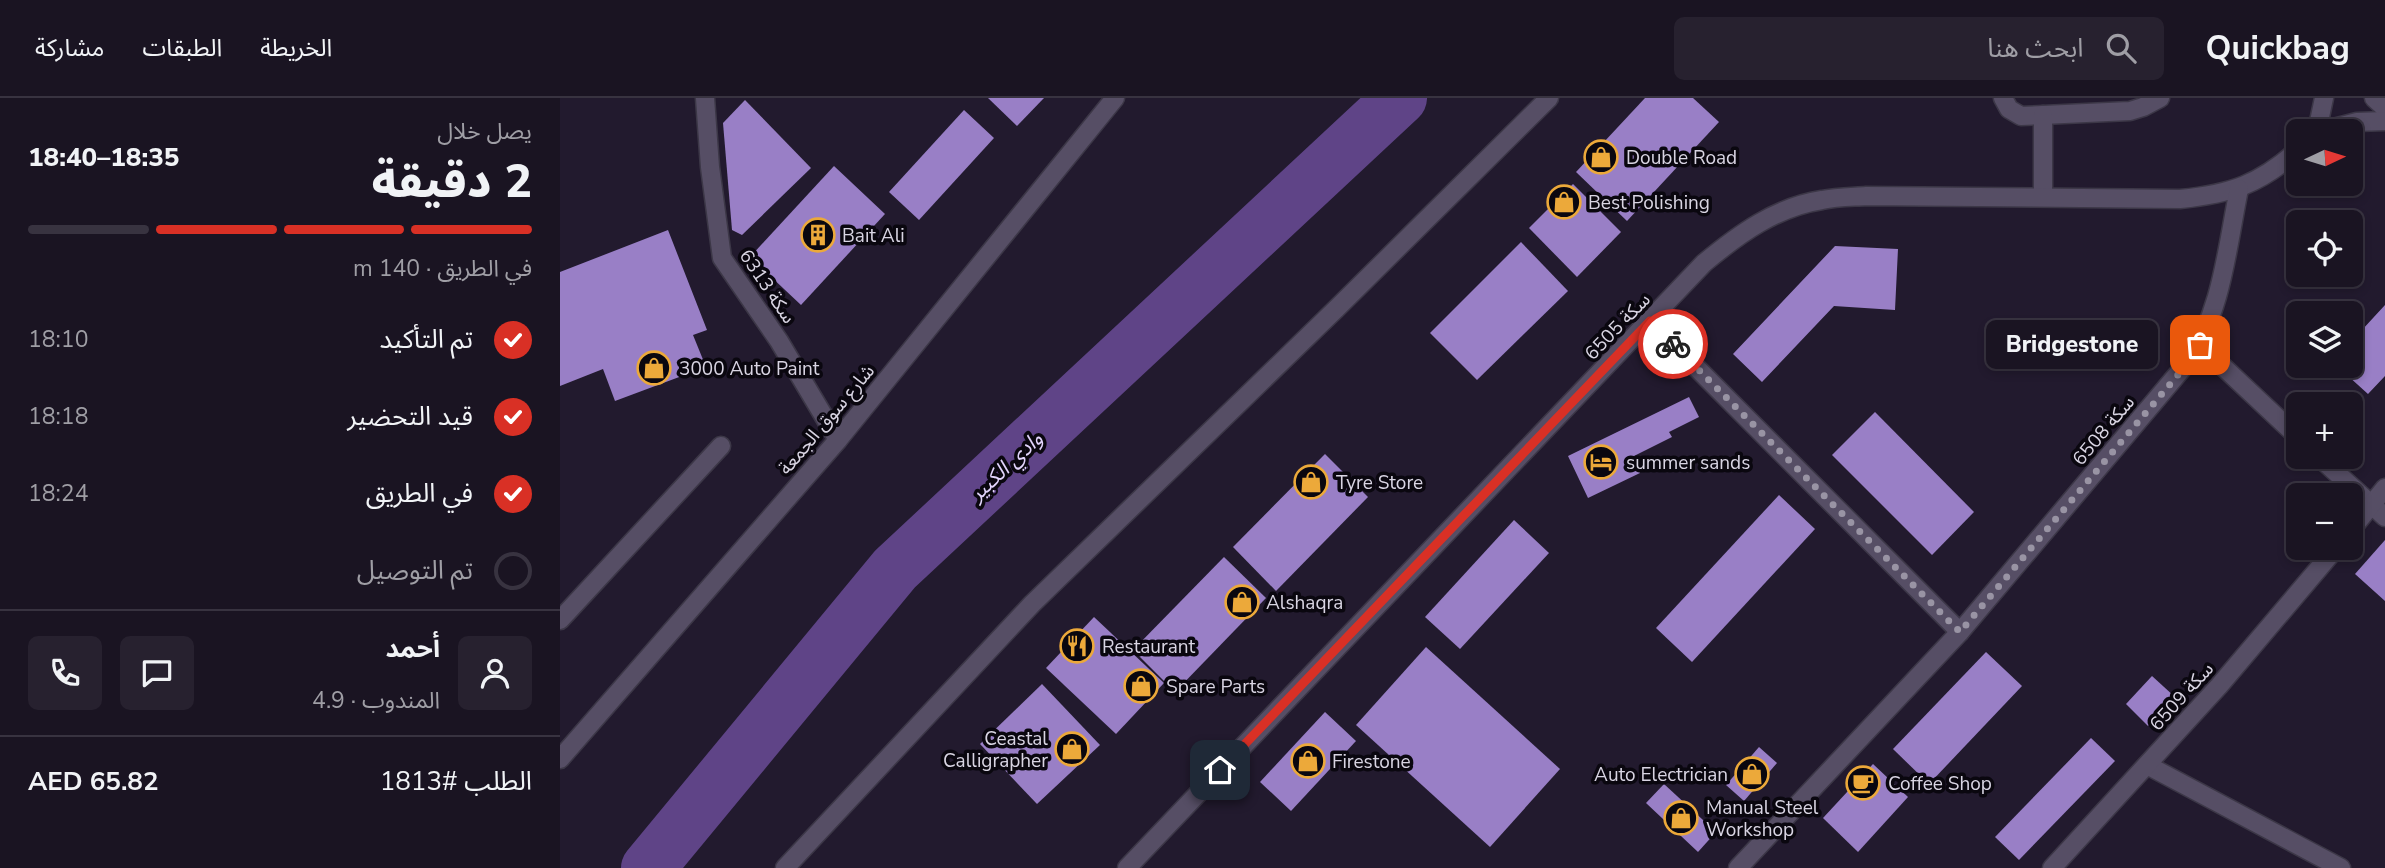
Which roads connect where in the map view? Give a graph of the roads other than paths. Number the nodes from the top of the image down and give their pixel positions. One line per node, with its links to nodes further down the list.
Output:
1 (705, 98): 19 (street, سكة 6313)
2 (1115, 98): 19 (street, شارع سوق الجمعة)
3 (1549, 98): 30 (street)
4 (2003, 98): 9 (street)
5 (2160, 98): 9 (street)
6 (2324, 98): 10 (street)
7 (2374, 98): 8 (street)
8 (2385, 108)
9 (2043, 115): 15 (street)
10 (2320, 119)
11 (2385, 121): 12 (street)
12 (2363, 122)
13 (2286, 159): 14 (street, سكة 6505)
14 (2239, 189): 15 (street, سكة 6505); 17 (street, سكة 6508)
15 (2043, 197): 16 (street, سكة 6505)
16 (1650, 321): 27 (street); 31 (street, سكة 6505)
17 (2200, 345): 18 (street); 27 (street, سكة 6508)
18 (2286, 426)
19 (838, 440): 28 (street, شارع سوق الجمعة)
20 (721, 446): 26 (street)
21 (2332, 469): 23 (street)
22 (2385, 488): 23 (street)
23 (2378, 511): 24 (street)
24 (2363, 522)
25 (2326, 560): 29 (street, سكة 6509)
26 (560, 620)
27 (1960, 632): 32 (street, سكة 6508)
28 (560, 759)
29 (2147, 765): 33 (street, سكة 6509); 34 (street)
30 (785, 868)
31 (1127, 868)
32 (1738, 868)
33 (2052, 868)
34 (2341, 868)

